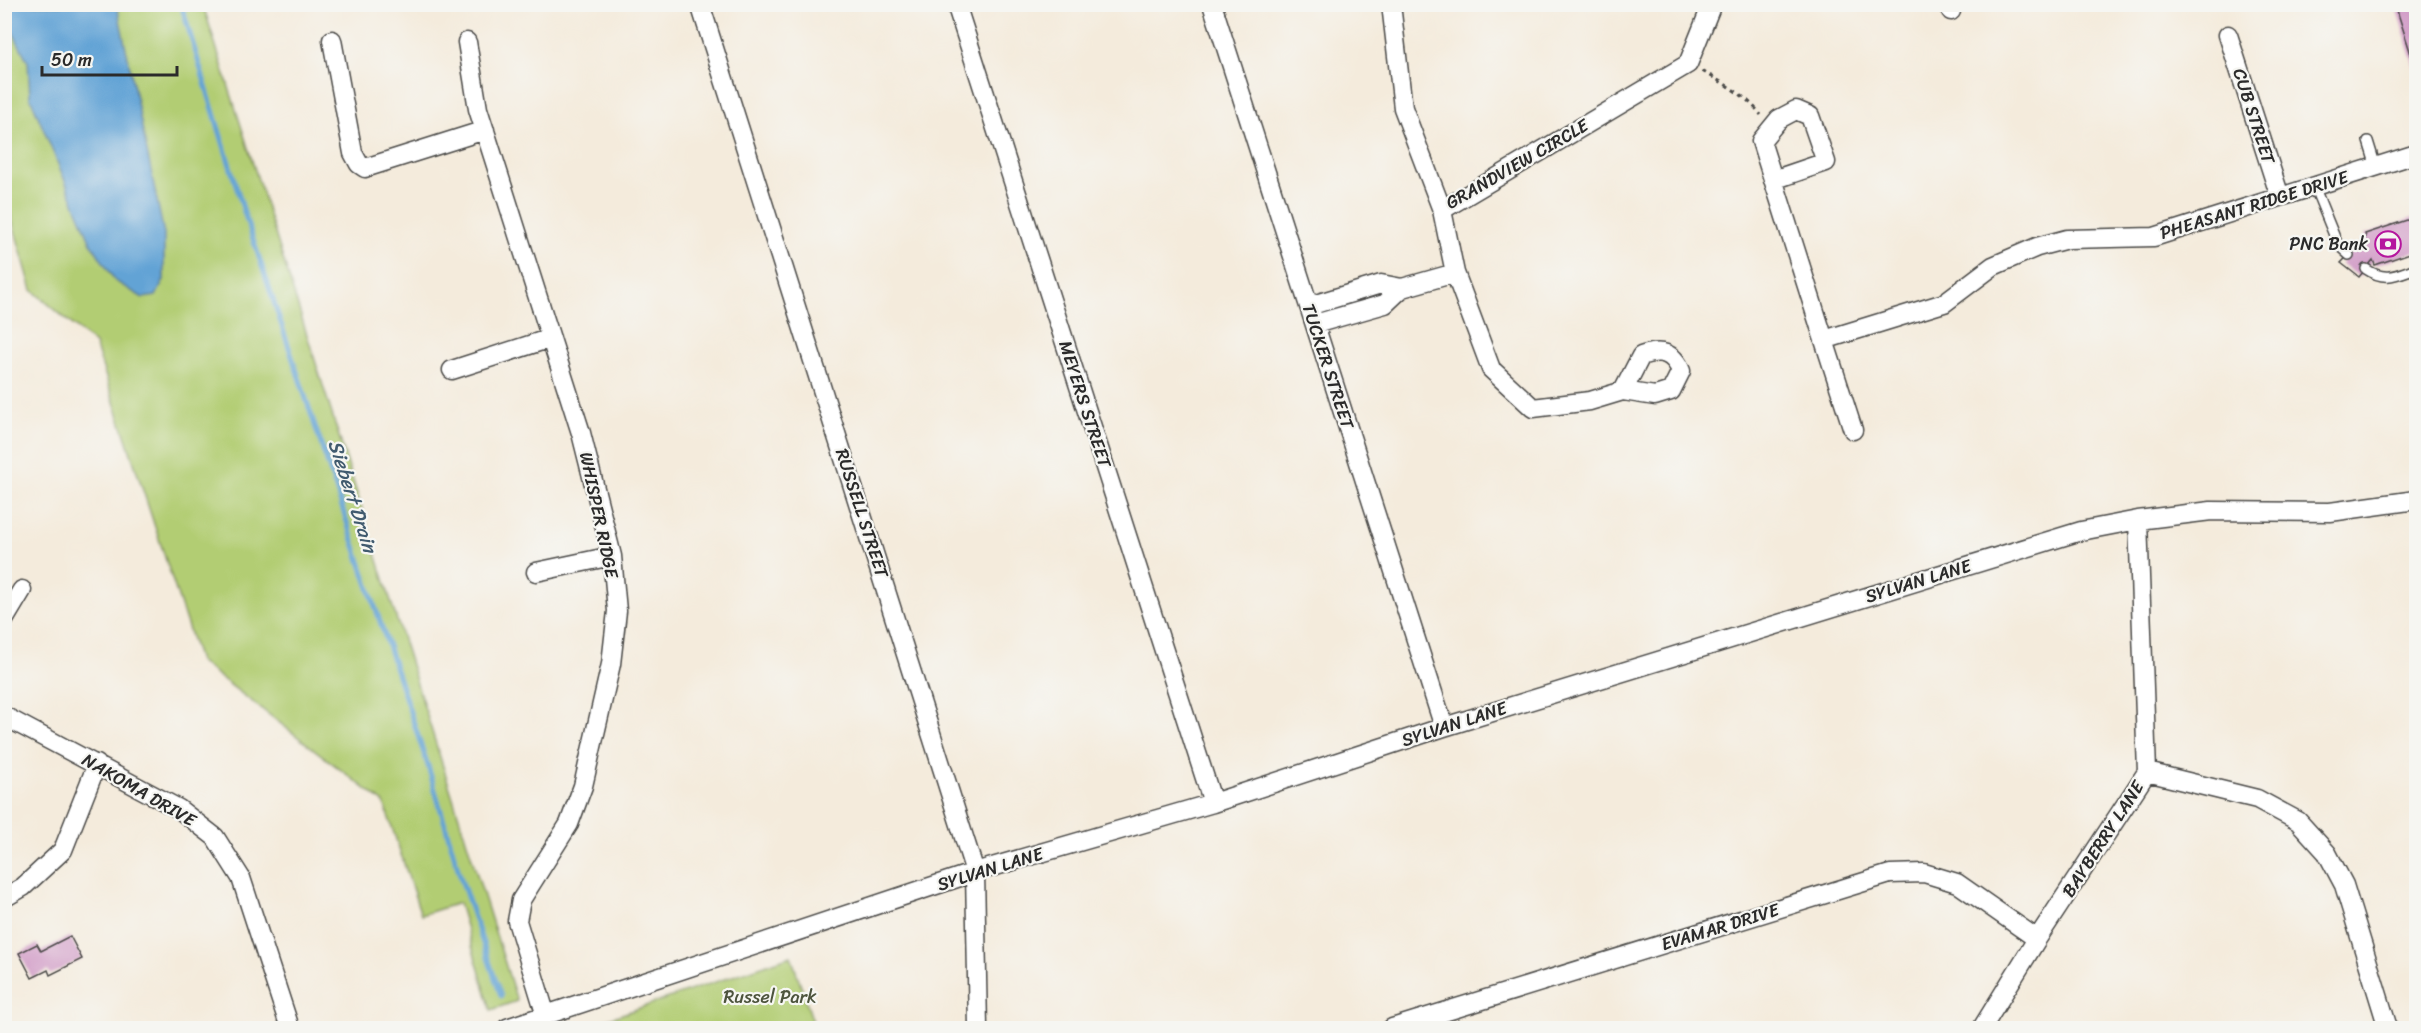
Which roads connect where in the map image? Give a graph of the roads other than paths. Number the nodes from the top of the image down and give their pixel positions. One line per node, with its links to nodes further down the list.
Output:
1 (700, 4): 40 (street, RUSSELL STREET)
2 (956, 4): 39 (street, MEYERS STREET)
3 (1212, 4): 22 (street, TUCKER STREET)
4 (1391, 4): 16 (street, GRANDVIEW CIRCLE)
5 (1712, 4): 16 (street, GRANDVIEW CIRCLE)
6 (2228, 35): 15 (street, CUB STREET)
7 (332, 40): 9 (street)
8 (467, 42): 9 (street, WHISPER RIDGE)
9 (485, 130): 24 (street, WHISPER RIDGE)
10 (2368, 141): 12 (lane)
11 (2416, 154): 12 (street, PHEASANT RIDGE DRIVE)
12 (2376, 167): 14 (street, PHEASANT RIDGE DRIVE)
13 (1773, 180): 13 (street); 25 (street)
14 (2314, 186): 15 (street, PHEASANT RIDGE DRIVE); 17 (lane)
15 (2280, 197): 25 (street, PHEASANT RIDGE DRIVE)
16 (1442, 210): 20 (street)
17 (2349, 255)
18 (2416, 268): 19 (lane)
19 (2366, 269)
20 (1455, 273): 21 (street); 27 (street)
21 (1402, 288): 22 (street); 23 (street)
22 (1309, 306): 23 (street, TUCKER STREET)
23 (1315, 324): 36 (street, TUCKER STREET)
24 (551, 338): 26 (street); 31 (street, WHISPER RIDGE)
25 (1824, 340): 28 (street)
26 (452, 370)
27 (1623, 391)
28 (1853, 430)
29 (2416, 500): 30 (street, SYLVAN LANE)
30 (2138, 520): 36 (street, SYLVAN LANE); 38 (street, BAYBERRY LANE)
31 (612, 556): 32 (street); 43 (street, WHISPER RIDGE)
32 (536, 572)
33 (22, 590): 34 (street)
34 (4, 620)
35 (4, 716): 37 (street, NAKOMA DRIVE)
36 (1444, 727): 39 (street, SYLVAN LANE)
37 (97, 764): 41 (street); 44 (street, NAKOMA DRIVE)
38 (2147, 772): 42 (street, BAYBERRY LANE); 49 (street)
39 (1213, 803): 40 (street, SYLVAN LANE)
40 (975, 872): 43 (street, SYLVAN LANE); 46 (street, RUSSELL STREET)
41 (4, 898)
42 (2037, 939): 47 (street, EVAMAR DRIVE); 48 (street, BAYBERRY LANE)
43 (546, 1016): 45 (street, SYLVAN LANE)
44 (290, 1029)
45 (507, 1029)
46 (978, 1029)
47 (1392, 1029)
48 (1982, 1029)
49 (2388, 1029)

